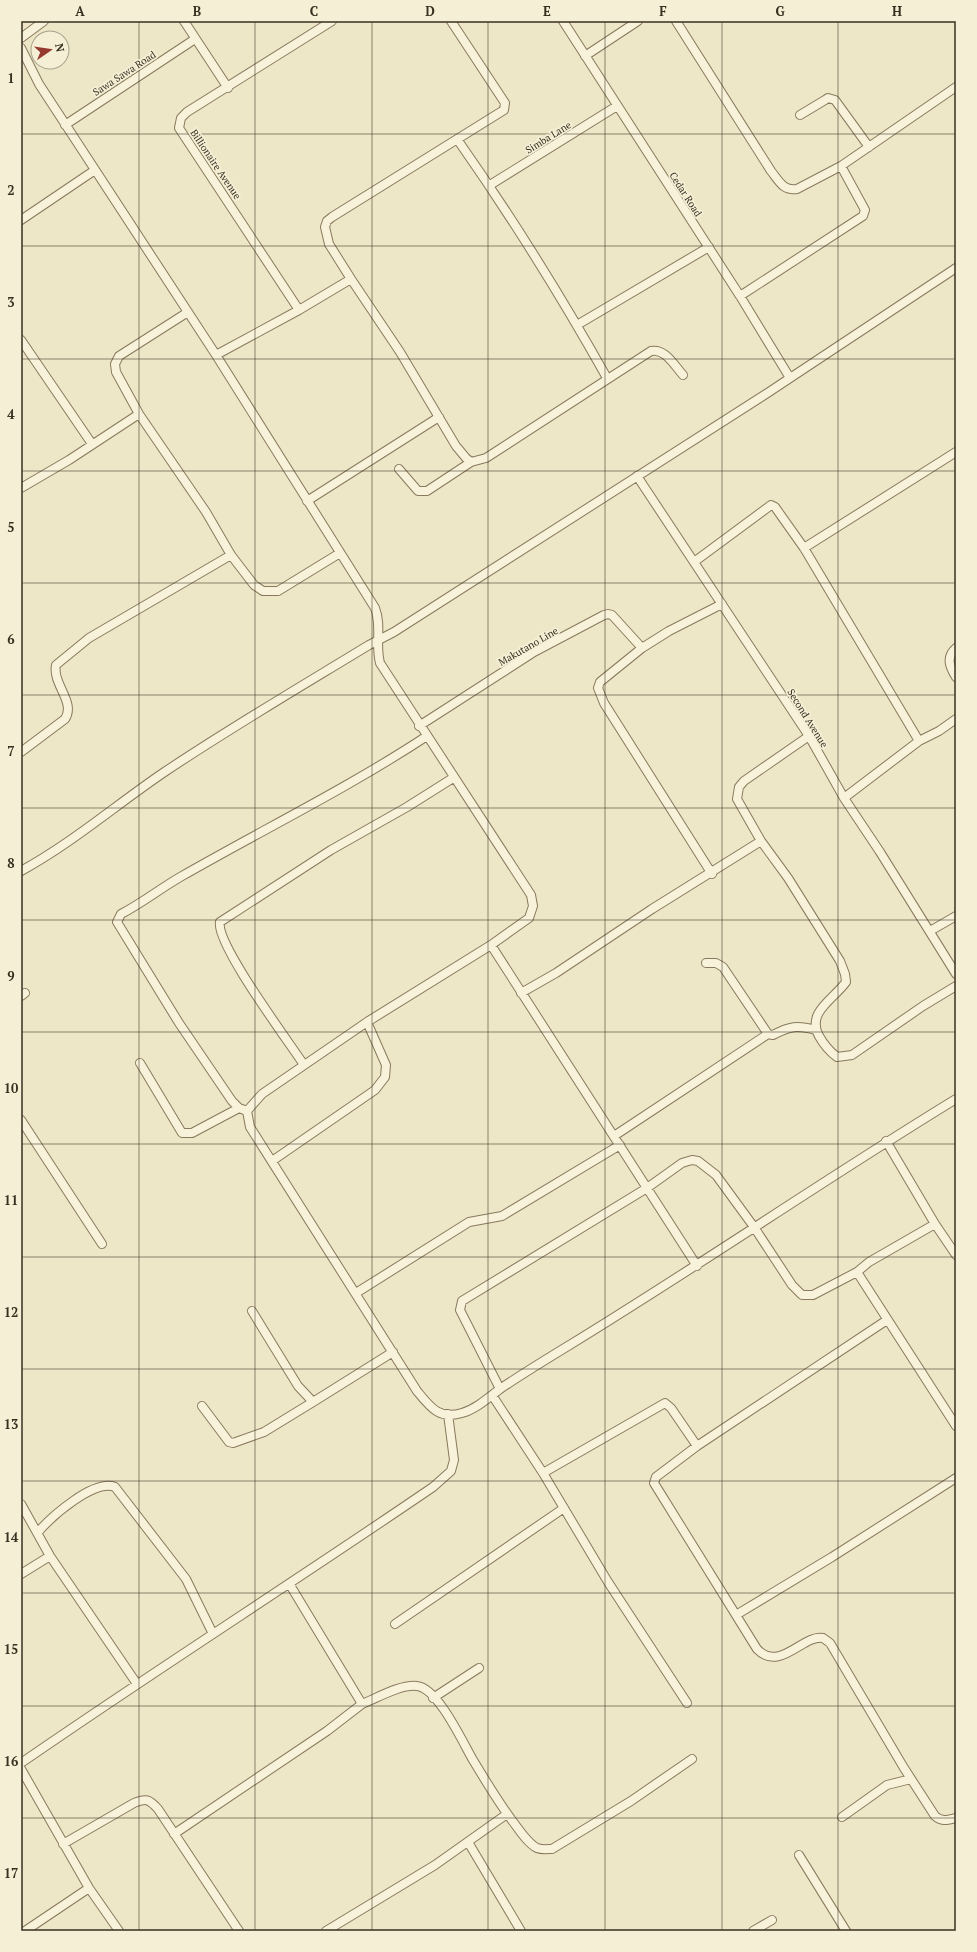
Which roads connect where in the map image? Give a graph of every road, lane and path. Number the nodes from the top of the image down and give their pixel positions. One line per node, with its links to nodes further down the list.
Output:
1 (44, 21): 8 (street)
2 (184, 21): 9 (street)
3 (332, 21): 13 (street, Billionaire Avenue)
4 (451, 21): 17 (street)
5 (563, 21): 11 (street, Cedar Road)
6 (638, 21): 11 (street)
7 (676, 21): 19 (street)
8 (21, 38)
9 (195, 39): 13 (street); 16 (street, Sawa Sawa Road)
10 (21, 48): 16 (street)
11 (585, 56): 14 (street, Cedar Road)
12 (956, 87): 18 (street)
13 (228, 88): 27 (street, Billionaire Avenue)
14 (617, 106): 21 (street, Simba Lane); 23 (street, Cedar Road)
15 (800, 115): 18 (street)
16 (65, 124): 20 (street)
17 (458, 139): 21 (street); 25 (street)
18 (868, 147): 19 (street)
19 (841, 166): 26 (street)
20 (96, 170): 22 (street); 28 (street)
21 (490, 185): 29 (street)
22 (21, 220)
23 (709, 247): 26 (street, Cedar Road); 29 (street)
24 (956, 268): 34 (street)
25 (350, 279): 27 (street); 36 (street)
26 (740, 296): 34 (street, Cedar Road)
27 (299, 310): 31 (street)
28 (188, 312): 31 (street); 35 (street)
29 (577, 325): 33 (street)
30 (21, 340): 37 (street)
31 (216, 355): 43 (street)
32 (683, 375): 33 (street)
33 (606, 378): 39 (street)
34 (790, 378): 41 (street)
35 (139, 414): 37 (street); 46 (street)
36 (439, 417): 39 (street); 43 (street)
37 (92, 444): 42 (street)
38 (956, 452): 44 (street)
39 (471, 462): 40 (street)
40 (399, 469)
41 (637, 476): 47 (street, Second Avenue); 49 (street)
42 (21, 488)
43 (307, 501): 45 (street)
44 (804, 548): 47 (street); 57 (street)
45 (340, 553): 46 (street); 49 (street)
46 (231, 555): 59 (street)
47 (694, 562): 48 (street, Second Avenue)
48 (722, 604): 50 (street); 56 (street, Second Avenue)
49 (377, 640): 54 (street); 63 (street)
50 (642, 648): 54 (street, Makutano Line); 64 (street)
51 (956, 648): 52 (street)
52 (956, 677)
53 (956, 719): 57 (street)
54 (419, 726): 55 (street)
55 (427, 736): 60 (street); 78 (street)
56 (809, 736): 61 (street, Second Avenue); 62 (street)
57 (919, 741): 61 (street)
58 (21, 742): 59 (street)
59 (23, 751)
60 (453, 778): 67 (street); 76 (street)
61 (844, 798): 66 (street, Second Avenue)
62 (761, 841): 64 (street); 73 (street)
63 (21, 870)
64 (712, 874): 71 (street)
65 (956, 916): 66 (street)
66 (930, 931): 69 (street, Second Avenue)
67 (491, 945): 71 (street); 72 (street)
68 (706, 963): 74 (street)
69 (956, 974)
70 (956, 986): 73 (street)
71 (522, 993): 80 (street)
72 (367, 1022): 76 (street); 83 (street)
73 (816, 1030): 74 (street)
74 (768, 1034): 80 (street)
75 (140, 1062): 78 (street)
76 (304, 1065): 78 (street)
77 (956, 1099): 81 (street)
78 (243, 1110): 83 (street)
79 (21, 1120): 87 (street)
80 (614, 1136): 82 (street)
81 (886, 1141): 85 (street); 86 (street)
82 (620, 1145): 84 (street); 91 (street)
83 (272, 1161): 91 (street)
84 (647, 1188): 86 (street); 89 (street); 95 (street)
85 (934, 1224): 88 (street); 90 (street)
86 (754, 1227): 89 (street); 90 (street)
87 (102, 1244)
88 (956, 1255)
89 (697, 1266): 95 (street)
90 (857, 1272): 93 (street)
91 (356, 1293): 94 (street)
92 (252, 1311): 97 (street)
93 (887, 1320): 100 (street); 101 (street)
94 (393, 1352): 97 (street); 99 (street)
95 (500, 1390): 96 (street)
96 (492, 1395): 99 (street); 102 (street)
97 (313, 1402): 98 (street)
98 (202, 1406)
99 (448, 1414): 109 (street)
100 (956, 1426)
101 (697, 1446): 102 (street); 110 (street)
102 (543, 1473): 105 (street)
103 (956, 1478): 110 (street)
104 (21, 1504): 106 (street)
105 (564, 1508): 111 (street); 116 (street)
106 (38, 1532): 107 (street); 112 (street)
107 (50, 1556): 108 (street); 114 (street)
108 (21, 1574)
109 (290, 1585): 112 (street); 117 (street)
110 (736, 1615): 121 (street)
111 (395, 1624)
112 (213, 1634): 114 (street)
113 (479, 1668): 115 (street)
114 (137, 1684): 119 (street)
115 (433, 1698): 117 (street); 122 (street)
116 (687, 1703)
117 (362, 1704): 125 (street)
118 (692, 1758): 122 (street)
119 (21, 1763)
120 (21, 1769): 127 (street)
121 (911, 1779): 123 (street); 124 (street)
122 (508, 1814): 126 (street)
123 (842, 1817)
124 (956, 1818)
125 (174, 1834): 127 (street); 133 (street)
126 (468, 1842): 134 (street); 135 (street)
127 (63, 1844): 129 (street)
128 (800, 1856): 137 (street)
129 (89, 1888): 131 (street); 132 (street)
130 (772, 1920): 136 (street)
131 (25, 1931)
132 (119, 1931)
133 (239, 1931)
134 (326, 1931)
135 (522, 1931)
136 (753, 1931)
137 (846, 1931)

